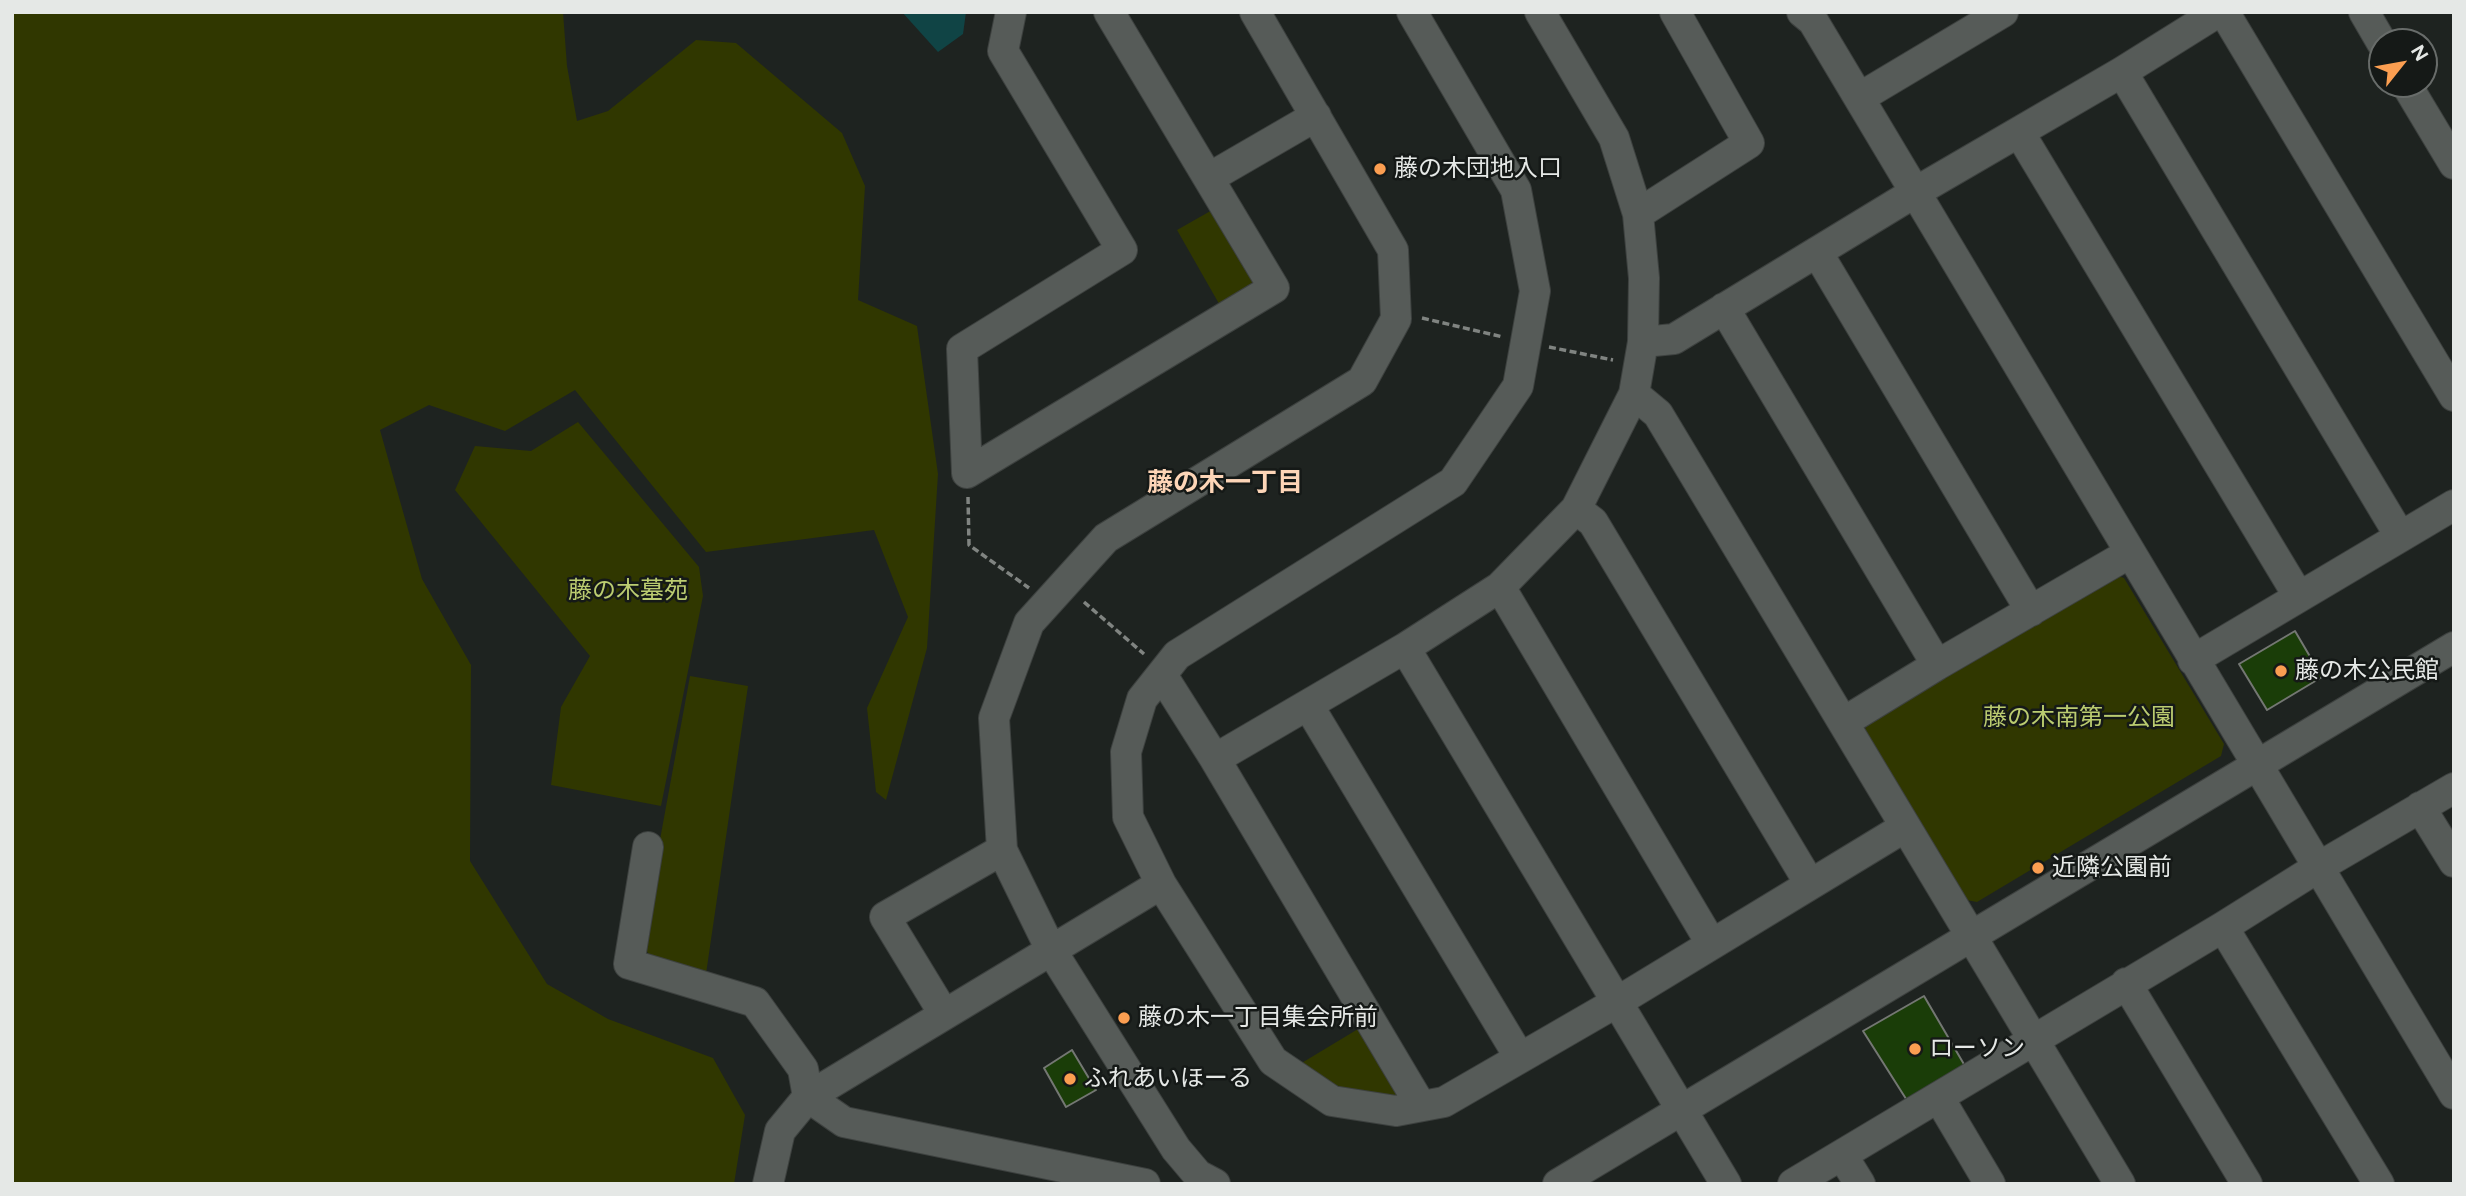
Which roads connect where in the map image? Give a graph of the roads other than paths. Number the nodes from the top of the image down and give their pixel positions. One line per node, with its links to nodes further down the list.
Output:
1 (1012, 12): 19 (street)
2 (1109, 12): 19 (street)
3 (1255, 12): 16 (street)
4 (1412, 12): 38 (street)
5 (1540, 12): 21 (street)
6 (1675, 12): 21 (street)
7 (1802, 12): 14 (street)
8 (2003, 12): 14 (street)
9 (2218, 12): 13 (street)
10 (2224, 12): 26 (street)
11 (2364, 12): 12 (street)
12 (2373, 28)
13 (2122, 72): 17 (street); 29 (street)
14 (1859, 98): 20 (street)
15 (2414, 98): 18 (street)
16 (1316, 116): 19 (street); 47 (street)
17 (2019, 132): 20 (street); 32 (street)
18 (2454, 164)
19 (1209, 178)
20 (1914, 193): 22 (street); 30 (street)
21 (1638, 214): 24 (street)
22 (1817, 252): 23 (street); 33 (street)
23 (1724, 308): 24 (street); 37 (street)
24 (1643, 342): 25 (street)
25 (1634, 394): 28 (street); 40 (street)
26 (2454, 396)
27 (2454, 505): 29 (street)
28 (1576, 509): 31 (street); 51 (street)
29 (2400, 536): 32 (street)
30 (2130, 552): 33 (street); 36 (street)
31 (1500, 587): 35 (street); 54 (street)
32 (2299, 597): 36 (street)
33 (2031, 611): 37 (street)
34 (2454, 647): 42 (street)
35 (1405, 648): 39 (street); 57 (street)
36 (2193, 660): 42 (street)
37 (1937, 665): 40 (street)
38 (1163, 673): 41 (street); 50 (street)
39 (1308, 705): 41 (street); 60 (street)
40 (1844, 722): 45 (street)
41 (1215, 760): 64 (street)
42 (2256, 765): 49 (street); 53 (street)
43 (2454, 788): 44 (street)
44 (2420, 807): 48 (street); 49 (street)
45 (1905, 827): 51 (street); 53 (street)
46 (648, 847): 62 (street)
47 (1002, 850): 55 (street); 58 (street)
48 (2454, 862)
49 (2317, 868): 52 (street); 61 (street)
50 (1161, 884): 55 (street); 64 (street)
51 (1810, 884): 54 (street)
52 (2223, 927): 56 (street); 77 (street)
53 (1971, 936): 59 (street); 65 (street)
54 (1711, 943): 57 (street)
55 (1051, 950): 58 (street); 67 (street)
56 (2126, 983): 59 (street); 76 (street)
57 (1617, 1002): 60 (street); 65 (street)
58 (944, 1014): 62 (street)
59 (2034, 1039): 63 (street); 75 (street)
60 (1520, 1058): 64 (street)
61 (2454, 1094)
62 (807, 1097): 68 (street); 69 (street)
63 (1939, 1098): 66 (street); 74 (street)
64 (1421, 1105)
65 (1683, 1109): 70 (street); 71 (street)
66 (1842, 1155): 72 (street); 73 (street)
67 (1196, 1181)
68 (768, 1184)
69 (1145, 1184)
70 (1558, 1184)
71 (1726, 1184)
72 (1793, 1184)
73 (1860, 1184)
74 (1990, 1184)
75 (2120, 1184)
76 (2247, 1184)
77 (2379, 1184)

